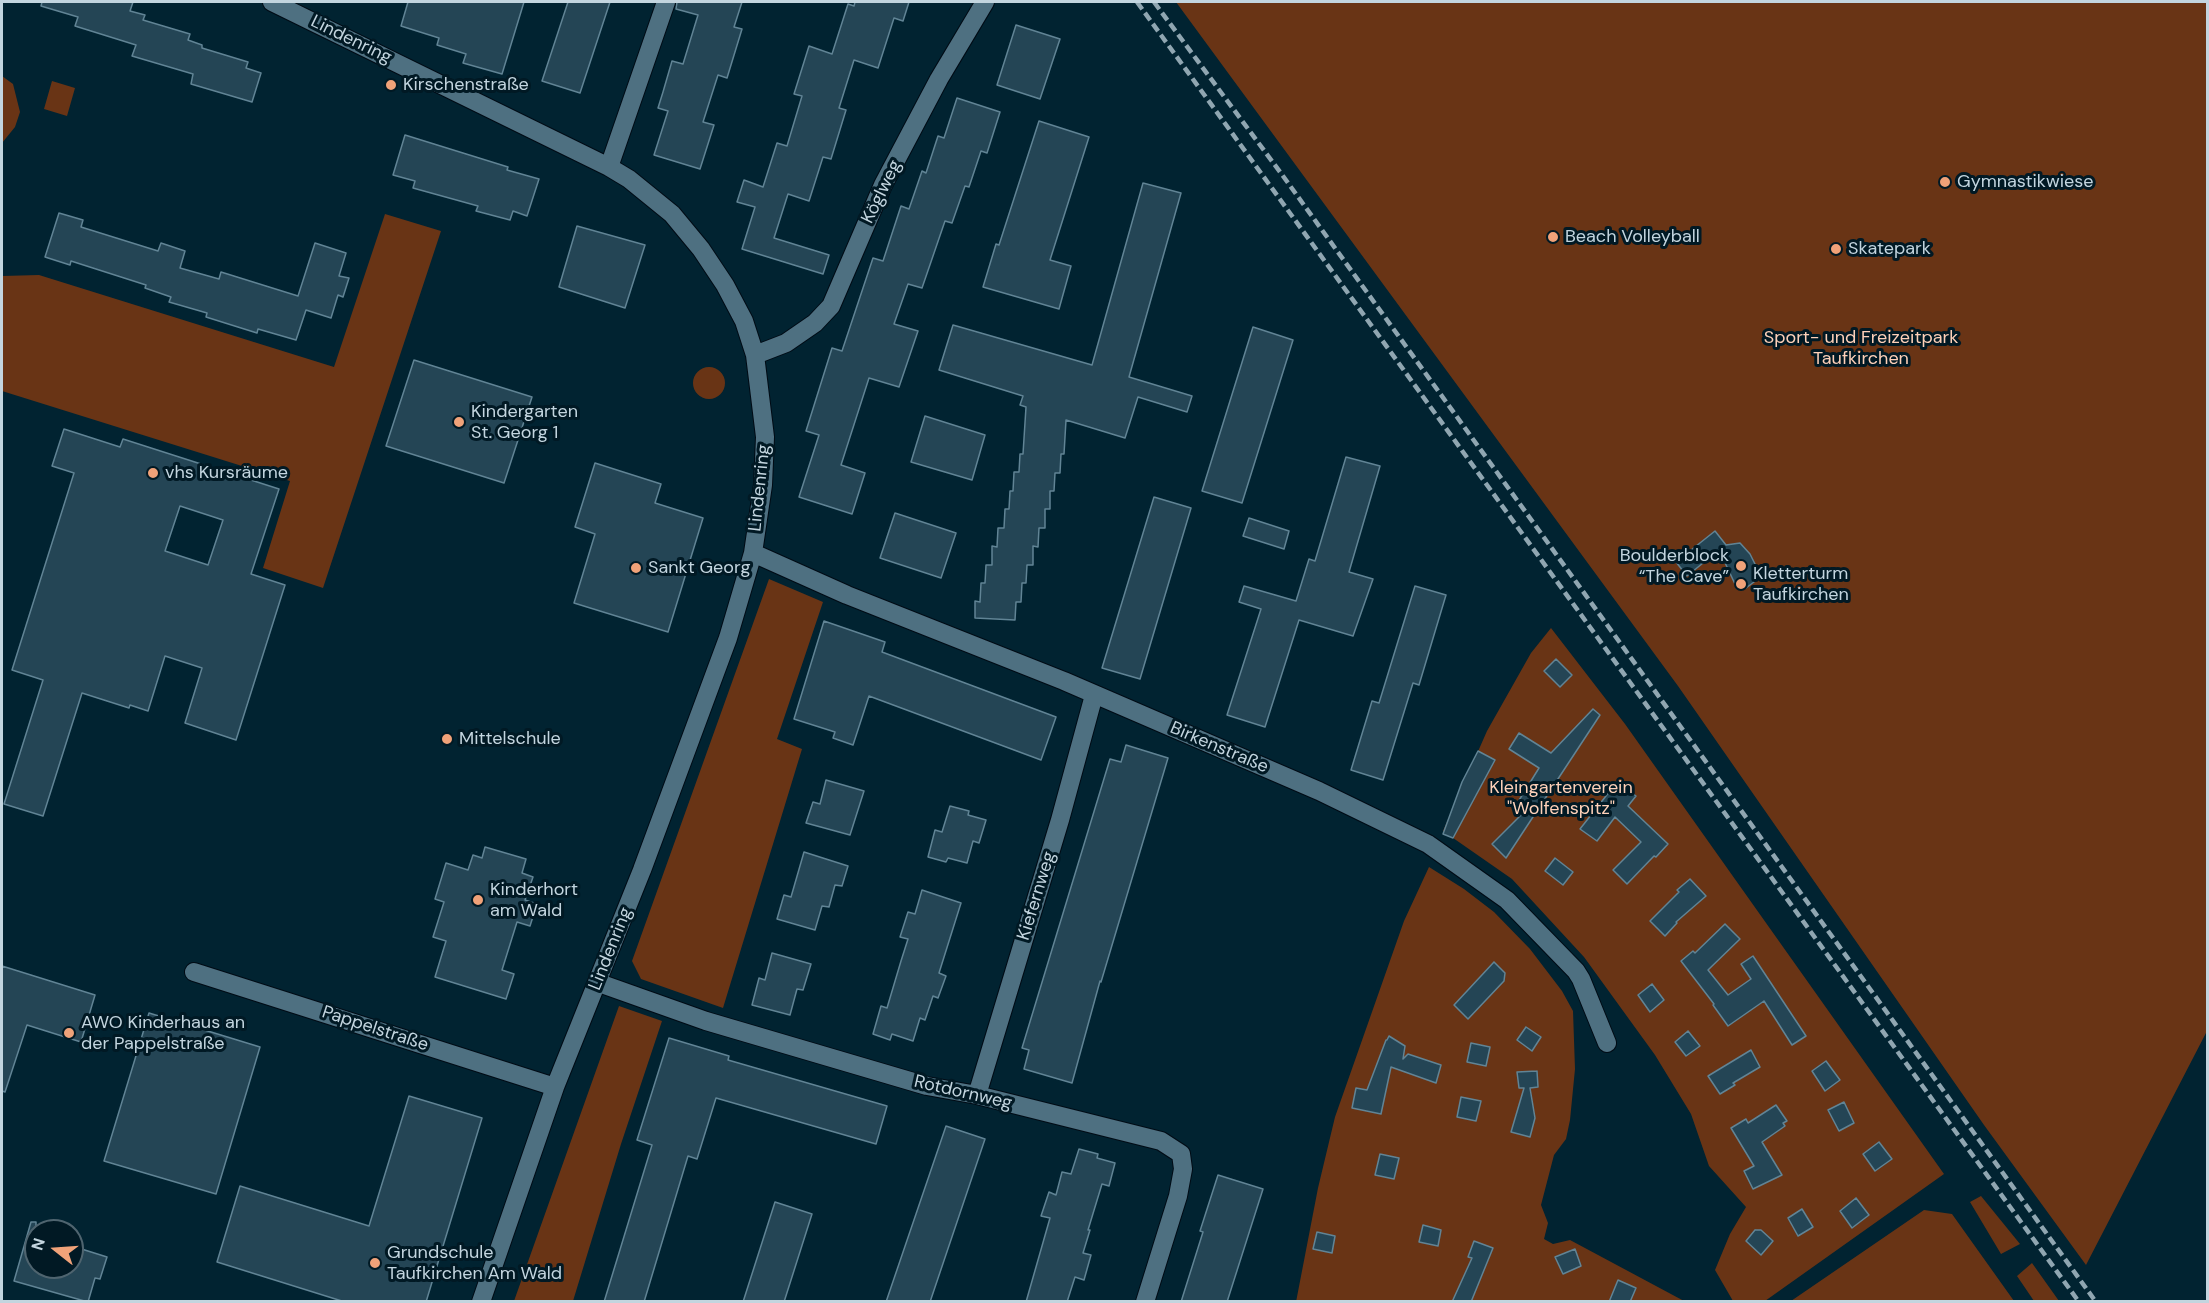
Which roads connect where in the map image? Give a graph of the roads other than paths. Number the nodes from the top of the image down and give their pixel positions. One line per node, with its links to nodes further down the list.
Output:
1 (272, 2): 4 (street, Lindenring)
2 (666, 2): 4 (street)
3 (985, 2): 5 (street, Köglweg)
4 (609, 167): 5 (street, Lindenring)
5 (755, 355): 6 (street, Lindenring)
6 (753, 553): 7 (street, Birkenstraße); 9 (street, Lindenring)
7 (1094, 695): 10 (street, Birkenstraße); 12 (street, Kiefernweg)
8 (194, 972): 11 (street, Pappelstraße)
9 (599, 983): 11 (street, Lindenring); 12 (street, Rotdornweg)
10 (1607, 1043)
11 (555, 1087): 13 (street, Lindenring)
12 (977, 1095): 14 (street, Rotdornweg)
13 (481, 1302)
14 (1145, 1302)

